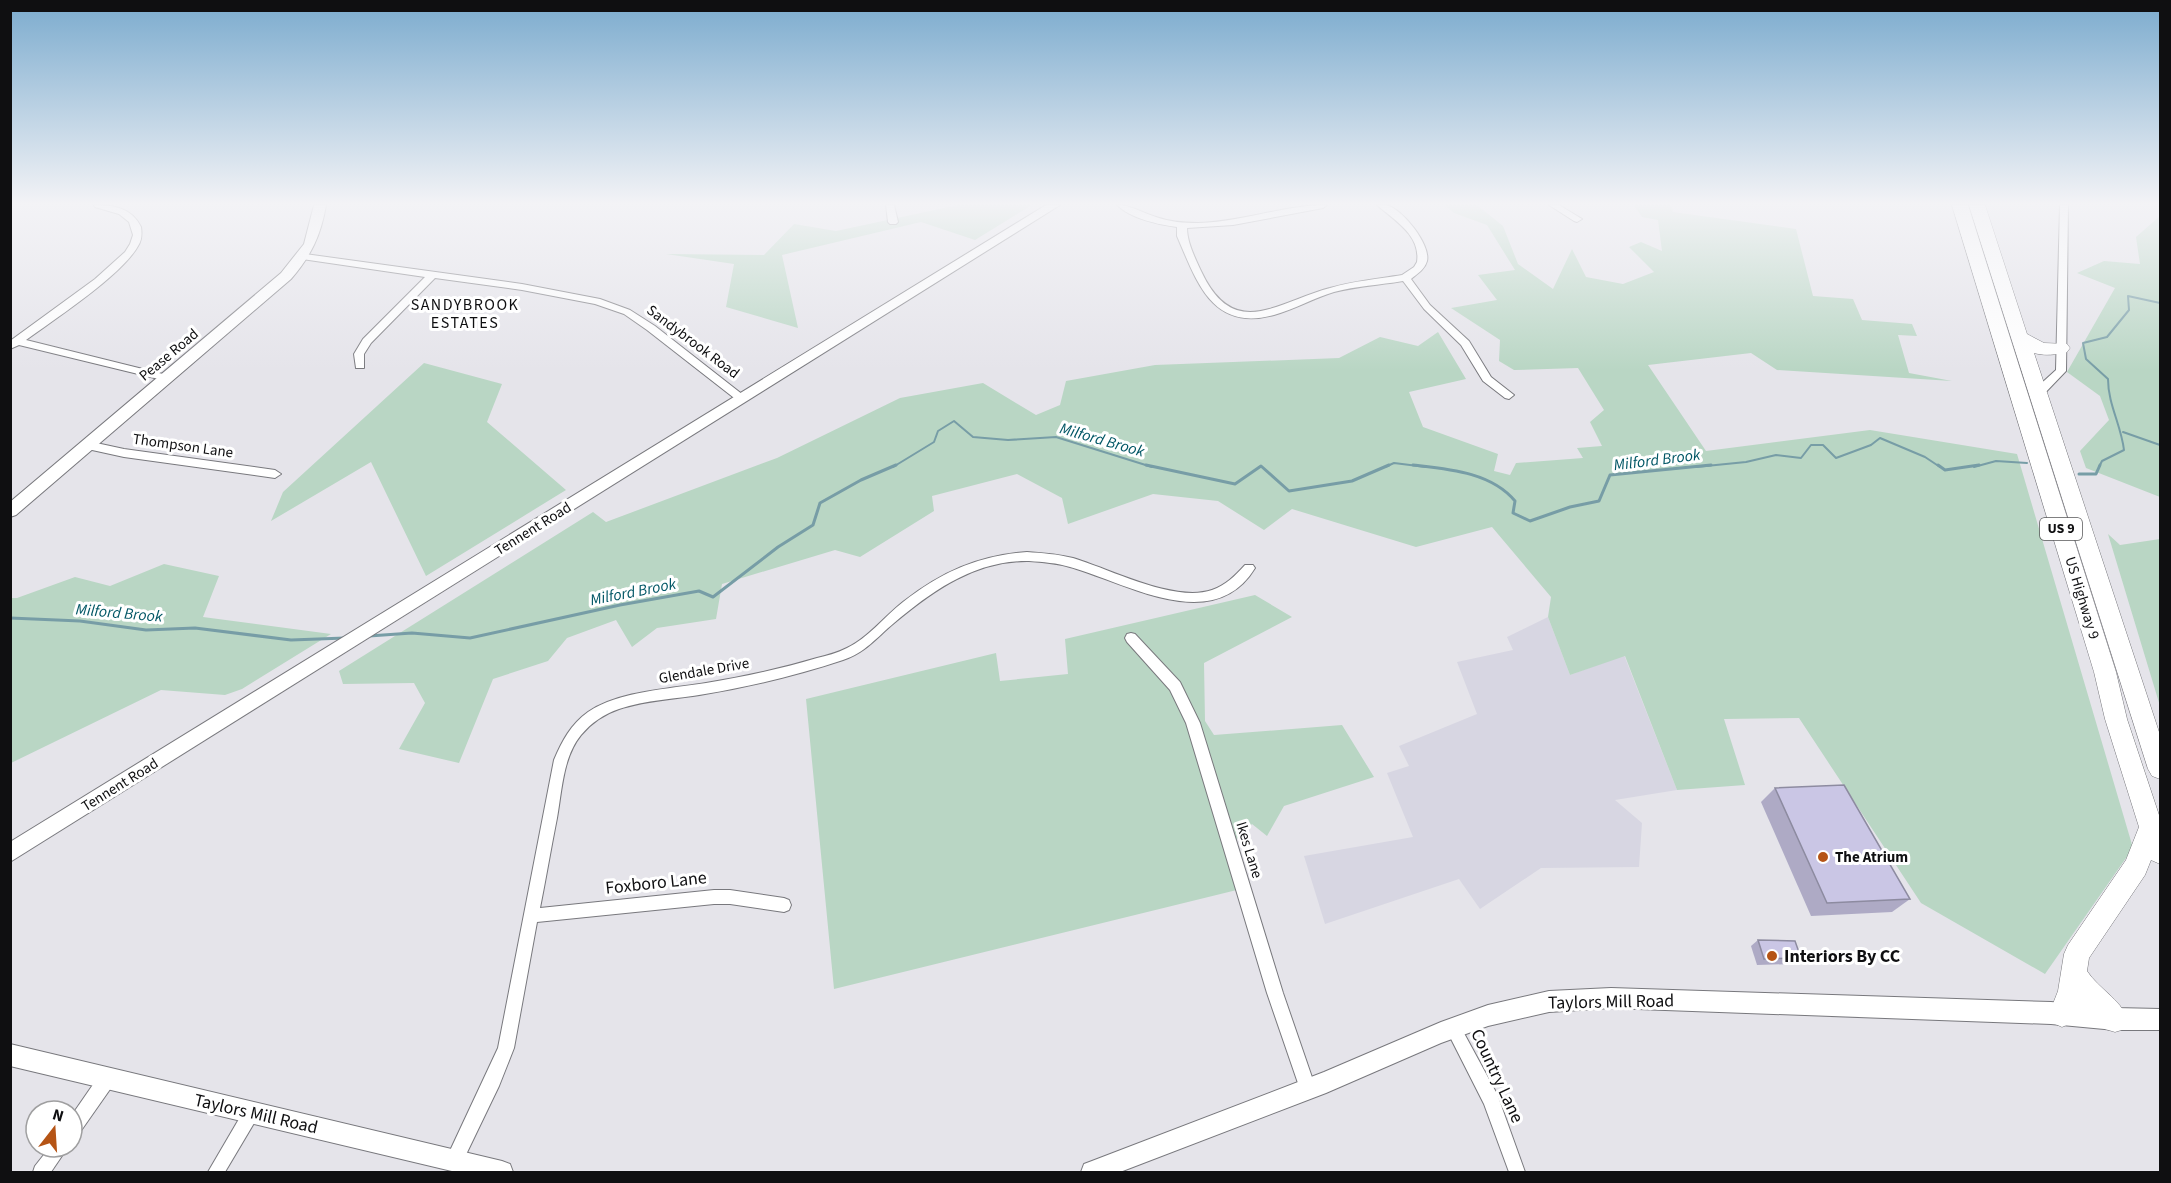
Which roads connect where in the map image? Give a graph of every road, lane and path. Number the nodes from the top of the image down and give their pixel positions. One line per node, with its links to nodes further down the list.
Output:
1 (122, 260): 13 (street)
2 (301, 260): 16 (street, Pease Road)
3 (335, 260): 10 (street, Sandybrook Road)
4 (965, 260): 19 (street, Tennent Road)
5 (1193, 260): 11 (street)
6 (1422, 260): 11 (street)
7 (1976, 260): 26 (highway, US Highway 9 / US 9)
8 (1995, 260): 12 (highway, US Highway 9 / US 9)
9 (2063, 260): 14 (street)
10 (433, 274): 15 (street); 19 (street, Sandybrook Road)
11 (1405, 278): 18 (street)
12 (2020, 337): 14 (highway); 17 (highway, US Highway 9 / US 9)
13 (14, 343): 16 (street)
14 (2061, 348): 17 (street)
15 (360, 366)
16 (167, 378): 20 (street, Pease Road)
17 (2038, 393): 25 (highway, US Highway 9 / US 9)
18 (1509, 395)
19 (742, 398): 27 (street, Tennent Road)
20 (87, 445): 21 (street, Thompson Lane); 22 (street, Pease Road)
21 (275, 474)
22 (10, 511)
23 (1249, 568): 30 (street, Glendale Drive)
24 (1131, 638): 38 (street, Ikes Lane)
25 (2160, 769)
26 (2151, 828): 28 (highway, US Highway 9 / US 9); 31 (highway)
27 (10, 853)
28 (2160, 853)
29 (784, 905): 30 (street, Foxboro Lane)
30 (531, 916): 42 (street, Glendale Drive)
31 (2074, 973): 32 (highway); 33 (highway)
32 (2062, 1014): 33 (street, Taylors Mill Road); 35 (street, Taylors Mill Road)
33 (2115, 1019): 34 (street, Taylors Mill Road)
34 (2160, 1020)
35 (1454, 1029): 38 (street, Taylors Mill Road); 47 (street, Country Lane)
36 (10, 1055): 37 (street, Taylors Mill Road)
37 (107, 1080): 39 (street); 40 (street, Taylors Mill Road)
38 (1308, 1089): 46 (street, Taylors Mill Road)
39 (84, 1112)
40 (252, 1113): 42 (street, Taylors Mill Road); 44 (street)
41 (51, 1159): 43 (street)
42 (454, 1161): 45 (street, Taylors Mill Road)
43 (41, 1173)
44 (216, 1173)
45 (502, 1173)
46 (1092, 1173)
47 (1516, 1173)

